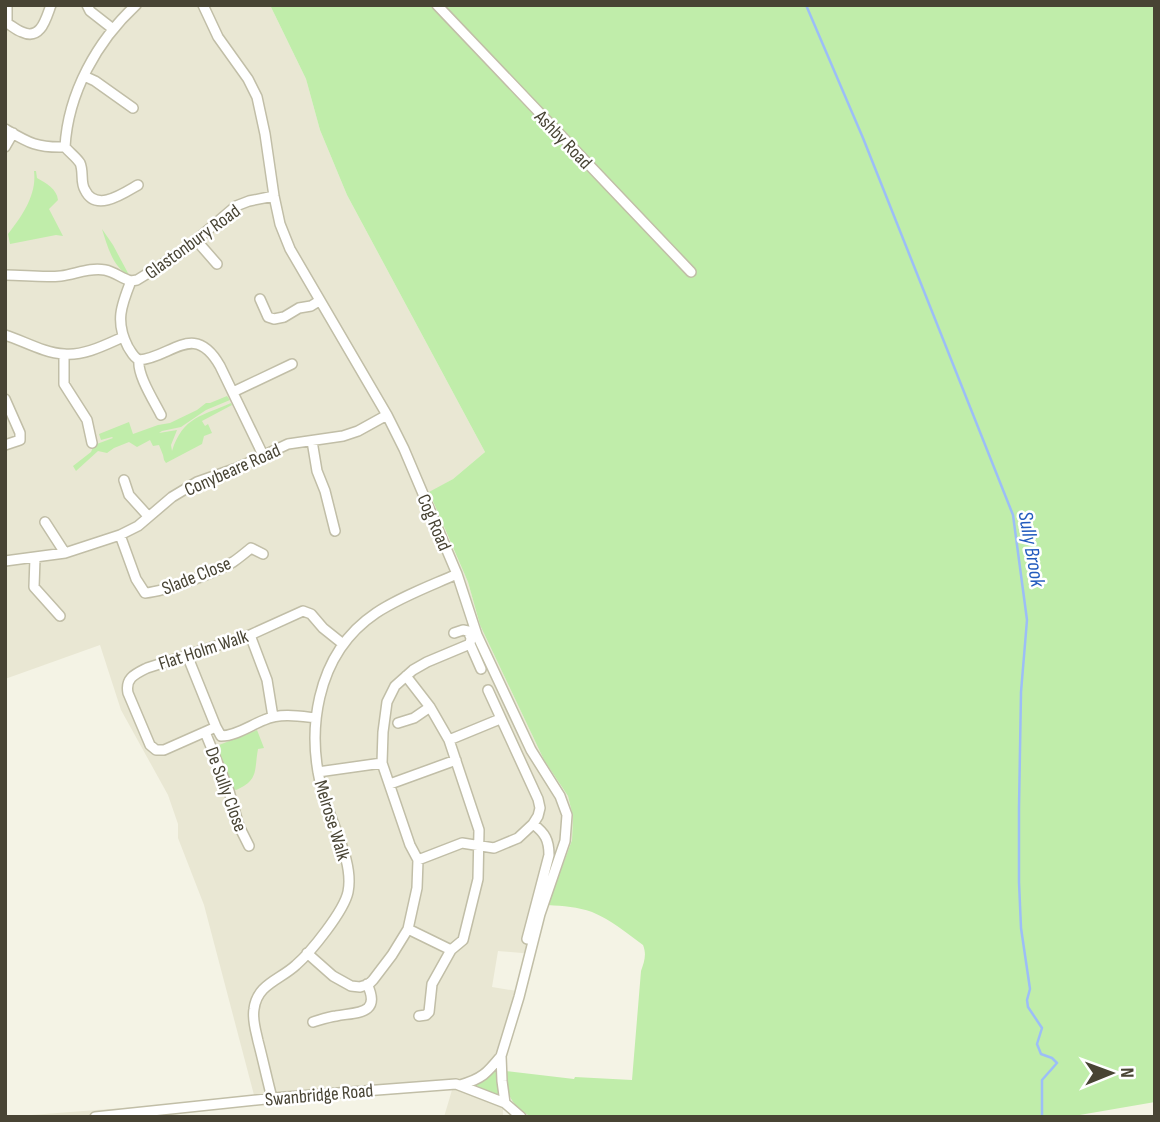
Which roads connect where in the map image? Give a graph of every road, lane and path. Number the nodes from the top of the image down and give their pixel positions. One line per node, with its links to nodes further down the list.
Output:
1 (7, 5): 7 (street)
2 (51, 5): 7 (street)
3 (87, 5): 8 (street)
4 (136, 5): 8 (street)
5 (203, 5): 15 (street, Cog Road)
6 (437, 5): 18 (street, Ashby Road)
7 (6, 24)
8 (113, 29): 9 (street)
9 (84, 76): 10 (street); 13 (street)
10 (133, 108)
11 (9, 131): 12 (street); 13 (street)
12 (5, 147)
13 (65, 147): 14 (street)
14 (138, 185)
15 (274, 196): 16 (street, Glastonbury Road); 22 (street, Cog Road)
16 (196, 240): 17 (street); 20 (street, Glastonbury Road)
17 (217, 264)
18 (691, 272)
19 (5, 275): 20 (street)
20 (131, 281): 24 (street, Glastonbury Road)
21 (260, 299): 22 (street)
22 (320, 301): 32 (street, Cog Road)
23 (8, 335): 25 (street); 26 (street)
24 (123, 337): 26 (street); 27 (street)
25 (5, 348)
26 (64, 354): 34 (street)
27 (139, 360): 29 (street); 31 (street)
28 (292, 364): 29 (street)
29 (233, 392): 36 (street)
30 (5, 399): 35 (street)
31 (161, 415)
32 (387, 415): 33 (street, Conybeare Road); 46 (street, Cog Road)
33 (312, 441): 36 (street, Conybeare Road); 40 (street)
34 (92, 443)
35 (5, 445)
36 (263, 455): 38 (street, Conybeare Road)
37 (124, 480): 38 (street)
38 (148, 516): 41 (street, Conybeare Road)
39 (45, 522): 42 (street)
40 (335, 531)
41 (120, 535): 42 (street, Conybeare Road); 43 (street, Slade Close)
42 (65, 553): 44 (street, Conybeare Road)
43 (263, 554)
44 (34, 558): 45 (street, Conybeare Road); 47 (street)
45 (5, 561)
46 (457, 574): 50 (street, Melrose Walk); 79 (street, Cog Road)
47 (60, 616)
48 (454, 633): 51 (street)
49 (250, 635): 50 (street, Flat Holm Walk); 52 (street, Flat Holm Walk); 57 (street)
50 (343, 644): 58 (street, Melrose Walk)
51 (470, 644): 53 (street); 54 (street)
52 (187, 655): 61 (street); 62 (street, Flat Holm Walk)
53 (481, 669)
54 (406, 676): 56 (street); 65 (street)
55 (488, 690): 59 (street)
56 (430, 707): 60 (street); 63 (street)
57 (273, 717): 58 (street); 61 (street)
58 (316, 718): 66 (street, Melrose Walk)
59 (500, 719): 63 (street); 68 (street)
60 (398, 723)
61 (216, 727): 62 (street)
62 (205, 732): 69 (street, De Sully Close)
63 (449, 740): 64 (street)
64 (456, 760): 67 (street); 70 (street)
65 (382, 763): 66 (street); 67 (street)
66 (318, 772): 75 (street, Melrose Walk)
67 (390, 784): 71 (street)
68 (533, 824): 70 (street); 73 (street)
69 (249, 846)
70 (478, 846): 71 (street); 74 (street)
71 (418, 860): 72 (street)
72 (408, 929): 74 (street); 76 (street)
73 (525, 946)
74 (451, 950): 77 (street)
75 (307, 953): 76 (street); 81 (street, Melrose Walk)
76 (367, 984): 78 (street)
77 (419, 1016)
78 (313, 1022)
79 (501, 1056): 80 (street, Cog Road); 82 (street, Cog Road)
80 (460, 1085): 81 (street, Swanbridge Road); 82 (street)
81 (272, 1098): 83 (street, Swanbridge Road)
82 (505, 1103): 84 (street)
83 (95, 1117)
84 (521, 1117)

